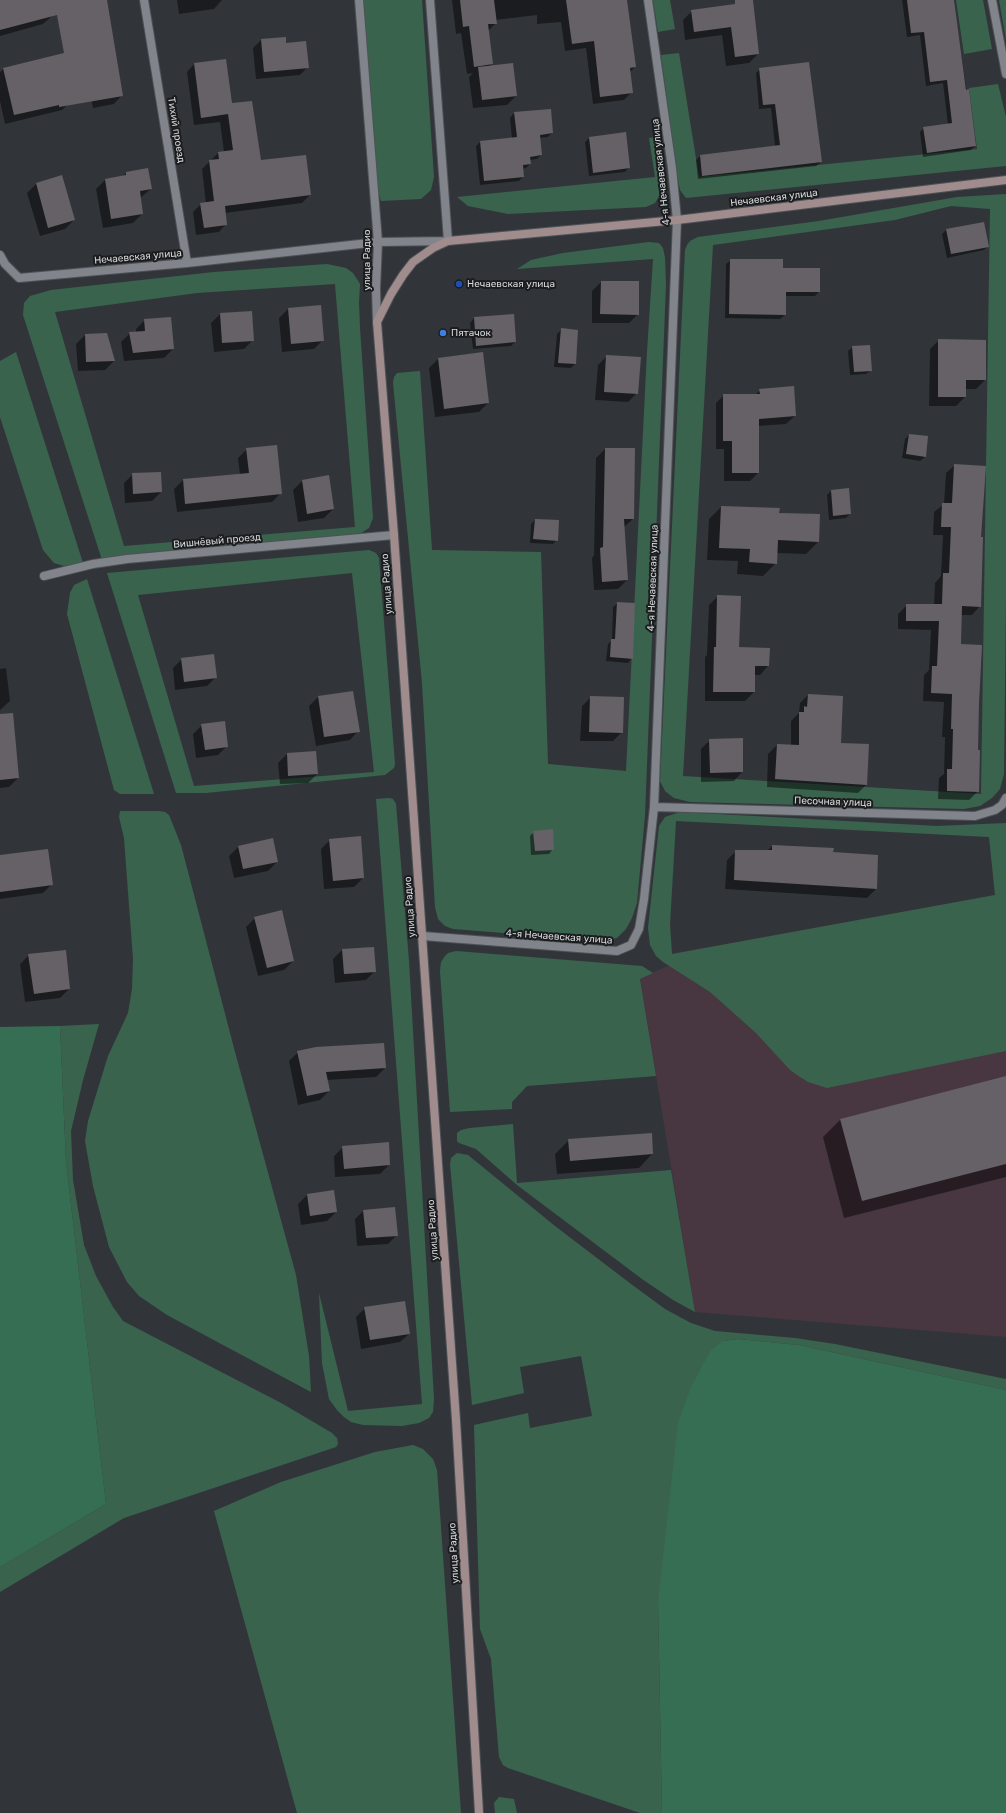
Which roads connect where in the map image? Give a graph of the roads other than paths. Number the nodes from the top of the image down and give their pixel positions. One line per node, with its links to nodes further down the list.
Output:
1 (144, 0): 12 (street, Тихий проезд)
2 (359, 0): 10 (street, улица Радио)
3 (430, 0): 9 (street)
4 (648, 0): 8 (street, 4-я Нечаевская улица)
5 (992, 0): 6 (street)
6 (1006, 74)
7 (1006, 180): 8 (street, Нечаевская улица)
8 (677, 220): 9 (street, Нечаевская улица); 17 (street, 4-я Нечаевская улица)
9 (448, 241): 10 (street, Нечаевская улица); 13 (street)
10 (378, 242): 12 (street, Нечаевская улица); 13 (street, улица Радио)
11 (0, 255): 12 (street, Нечаевская улица)
12 (187, 263)
13 (377, 322): 14 (street, улица Радио)
14 (394, 535): 15 (street, Вишнёвый проезд); 18 (street, улица Радио)
15 (44, 576)
16 (1006, 798): 17 (street, Песочная улица)
17 (654, 807): 18 (street, 4-я Нечаевская улица)
18 (423, 936): 19 (street, улица Радио)
19 (479, 1813)

